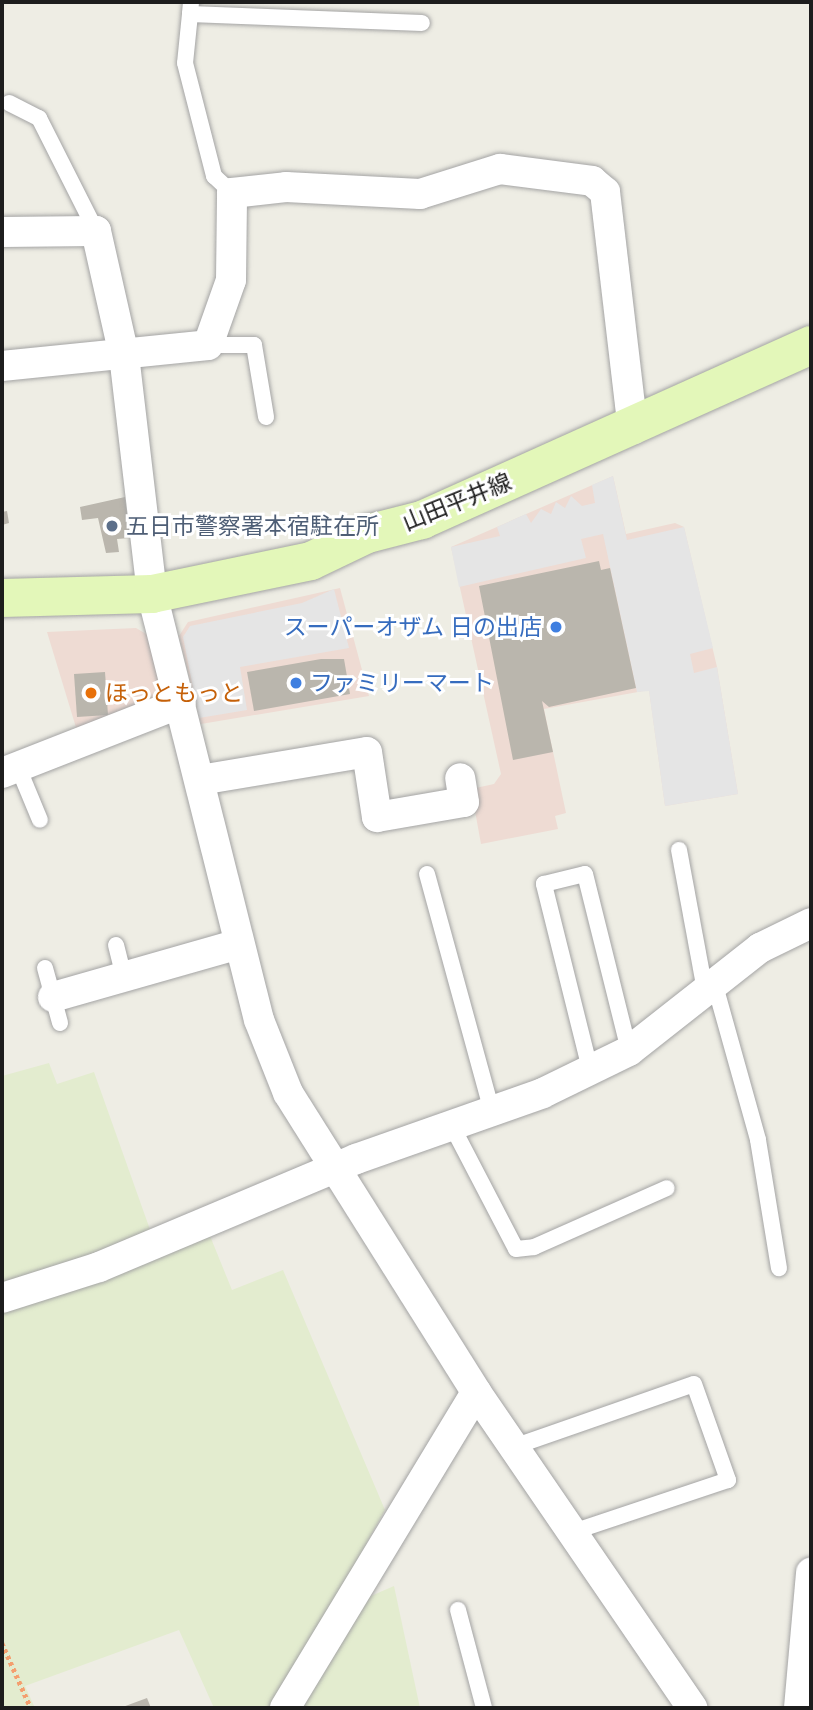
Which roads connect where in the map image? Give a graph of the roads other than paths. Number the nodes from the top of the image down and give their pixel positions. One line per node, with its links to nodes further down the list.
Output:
1 (191, 8): 2 (lane); 4 (lane)
2 (422, 23)
3 (9, 103): 5 (lane)
4 (232, 192): 7 (street); 12 (street)
5 (96, 231): 6 (street); 9 (street)
6 (2, 232)
7 (208, 345): 9 (street); 11 (lane)
8 (811, 345): 12 (main road, 山田平井線)
9 (124, 355): 10 (street); 13 (street)
10 (2, 366)
11 (266, 416)
12 (633, 429): 13 (main road, 山田平井線)
13 (152, 594): 14 (main road, 山田平井線); 15 (street)
14 (2, 598)
15 (181, 703): 16 (street); 18 (street)
16 (10, 770): 19 (lane)
17 (460, 779): 18 (street)
18 (200, 780): 23 (street)
19 (40, 820)
20 (678, 850): 27 (lane)
21 (427, 874): 31 (lane)
22 (811, 923): 27 (street)
23 (239, 944): 26 (street); 33 (street)
24 (116, 946): 26 (lane)
25 (45, 968): 28 (lane)
26 (124, 977): 28 (street)
27 (709, 986): 29 (street); 35 (lane)
28 (57, 1010)
29 (629, 1051): 30 (street); 30 (lane)
30 (590, 1069): 31 (street)
31 (493, 1115): 32 (street)
32 (453, 1128): 33 (street); 34 (lane)
33 (331, 1170): 36 (street); 37 (street)
34 (667, 1188)
35 (779, 1268)
36 (2, 1298)
37 (476, 1392): 38 (street); 42 (street)
38 (516, 1446): 39 (street); 39 (lane)
39 (573, 1532): 44 (street)
40 (811, 1573): 45 (street)
41 (458, 1610): 43 (lane)
42 (285, 1708)
43 (484, 1708)
44 (692, 1708)
45 (799, 1708)

